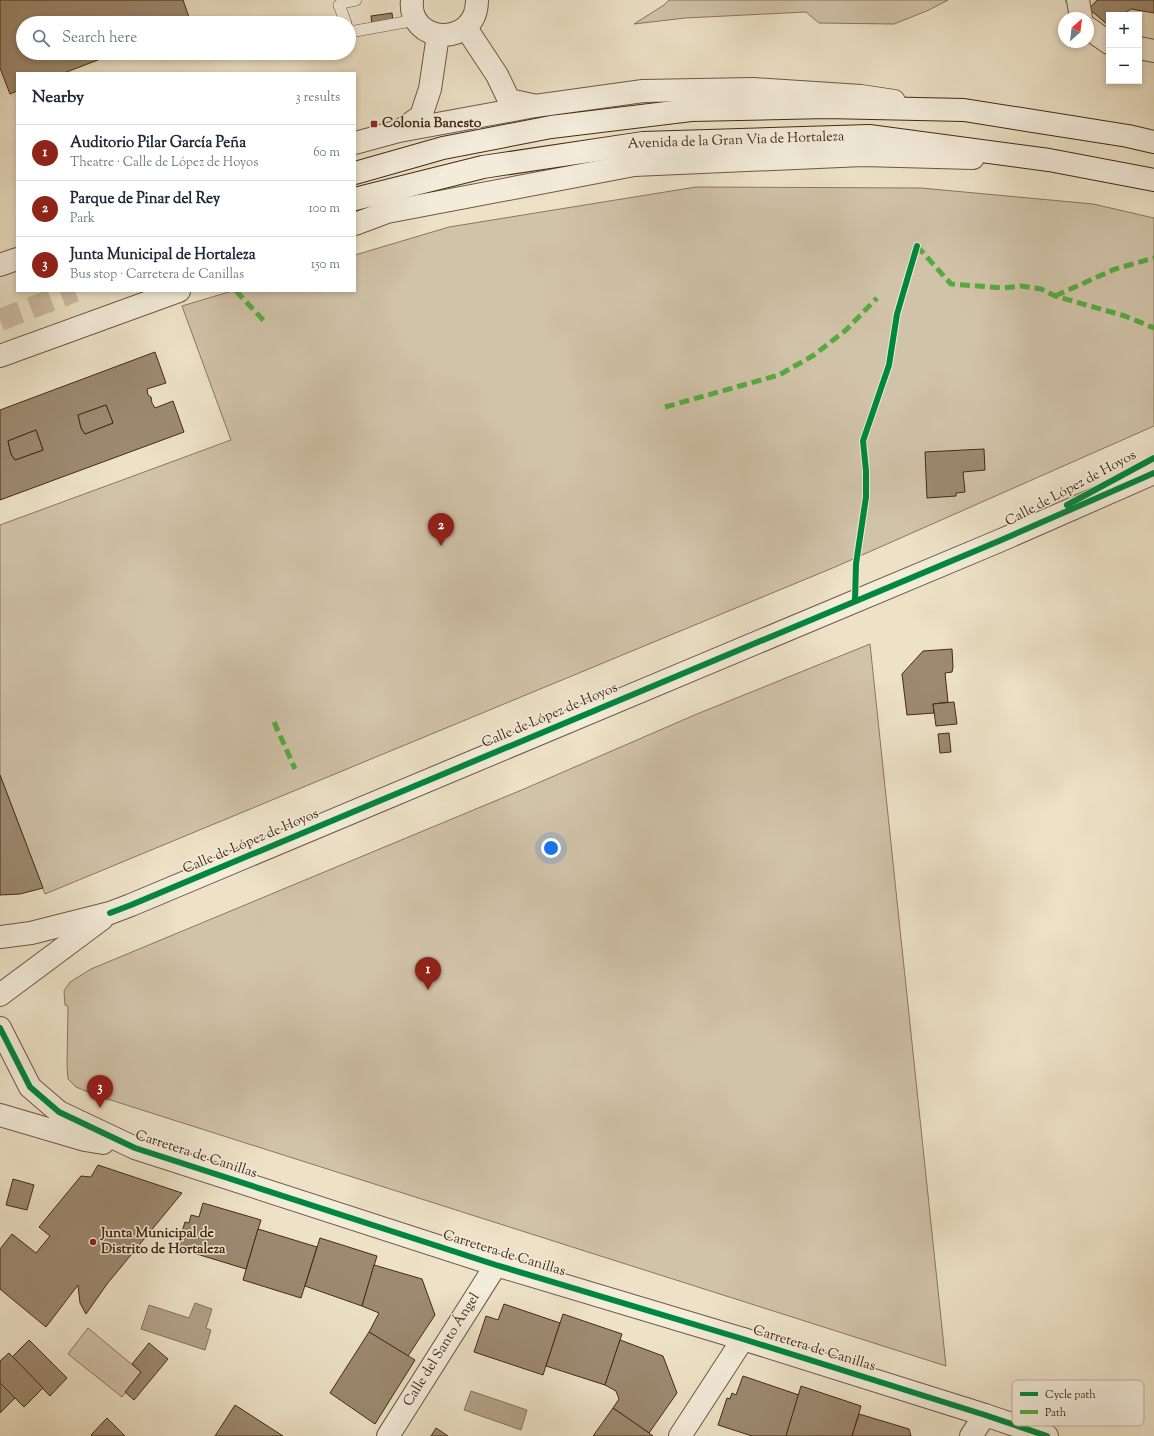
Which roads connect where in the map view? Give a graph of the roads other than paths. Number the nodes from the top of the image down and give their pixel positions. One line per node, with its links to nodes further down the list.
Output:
1 (356, 0): 4 (lane)
2 (477, 0): 8 (street)
3 (1078, 0): 6 (street)
4 (338, 2): 7 (lane)
5 (414, 10): 9 (lane); 11 (street)
6 (1080, 12)
7 (343, 16)
8 (466, 28): 11 (street); 15 (street, Avenida de la Gran Vía de Hortaleza)
9 (356, 30)
10 (1094, 32): 12 (street)
11 (438, 35): 17 (street, Avenida de la Gran Vía de Hortaleza)
12 (1106, 41)
13 (1142, 48): 14 (street)
14 (1154, 50)
15 (535, 106): 16 (street, Avenida de la Gran Vía de Hortaleza); 17 (street, Avenida de la Gran Vía de Hortaleza)
16 (964, 110): 18 (street, Avenida de la Gran Vía de Hortaleza); 21 (street, Avenida de la Gran Vía de Hortaleza)
17 (400, 131): 19 (street, Avenida de la Gran Vía de Hortaleza)
18 (1154, 142)
19 (356, 143)
20 (1049, 160): 22 (street, Avenida de la Gran Vía de Hortaleza); 23 (street, Avenida de la Gran Vía de Hortaleza); 24 (street, Avenida de la Gran Vía de Hortaleza)
21 (356, 173)
22 (1154, 180)
23 (356, 199)
24 (356, 224)
25 (16, 259): 26 (street)
26 (0, 265)
27 (176, 292): 28 (street)
28 (0, 356)
29 (1154, 458): 31 (street, Calle de López de Hoyos)
30 (1154, 473): 31 (street, Calle de López de Hoyos)
31 (998, 541): 32 (street, Calle de López de Hoyos)
32 (110, 913): 33 (street, Calle de López de Hoyos); 34 (street, Calle de López de Hoyos)
33 (0, 937)
34 (0, 995)
35 (0, 1028): 37 (street, Carretera de Canillas)
36 (0, 1115): 37 (street, Carretera de Canillas)
37 (135, 1148): 38 (street, Carretera de Canillas)
38 (496, 1265): 39 (street, Carretera de Canillas); 43 (street, Calle del Santo Ángel)
39 (743, 1339): 40 (street, Carretera de Canillas); 44 (street)
40 (985, 1415): 41 (street, Carretera de Canillas); 45 (street)
41 (1012, 1424)
42 (1017, 1426): 46 (street, Carretera de Canillas)
43 (388, 1436)
44 (680, 1436)
45 (971, 1436)
46 (1047, 1436)

